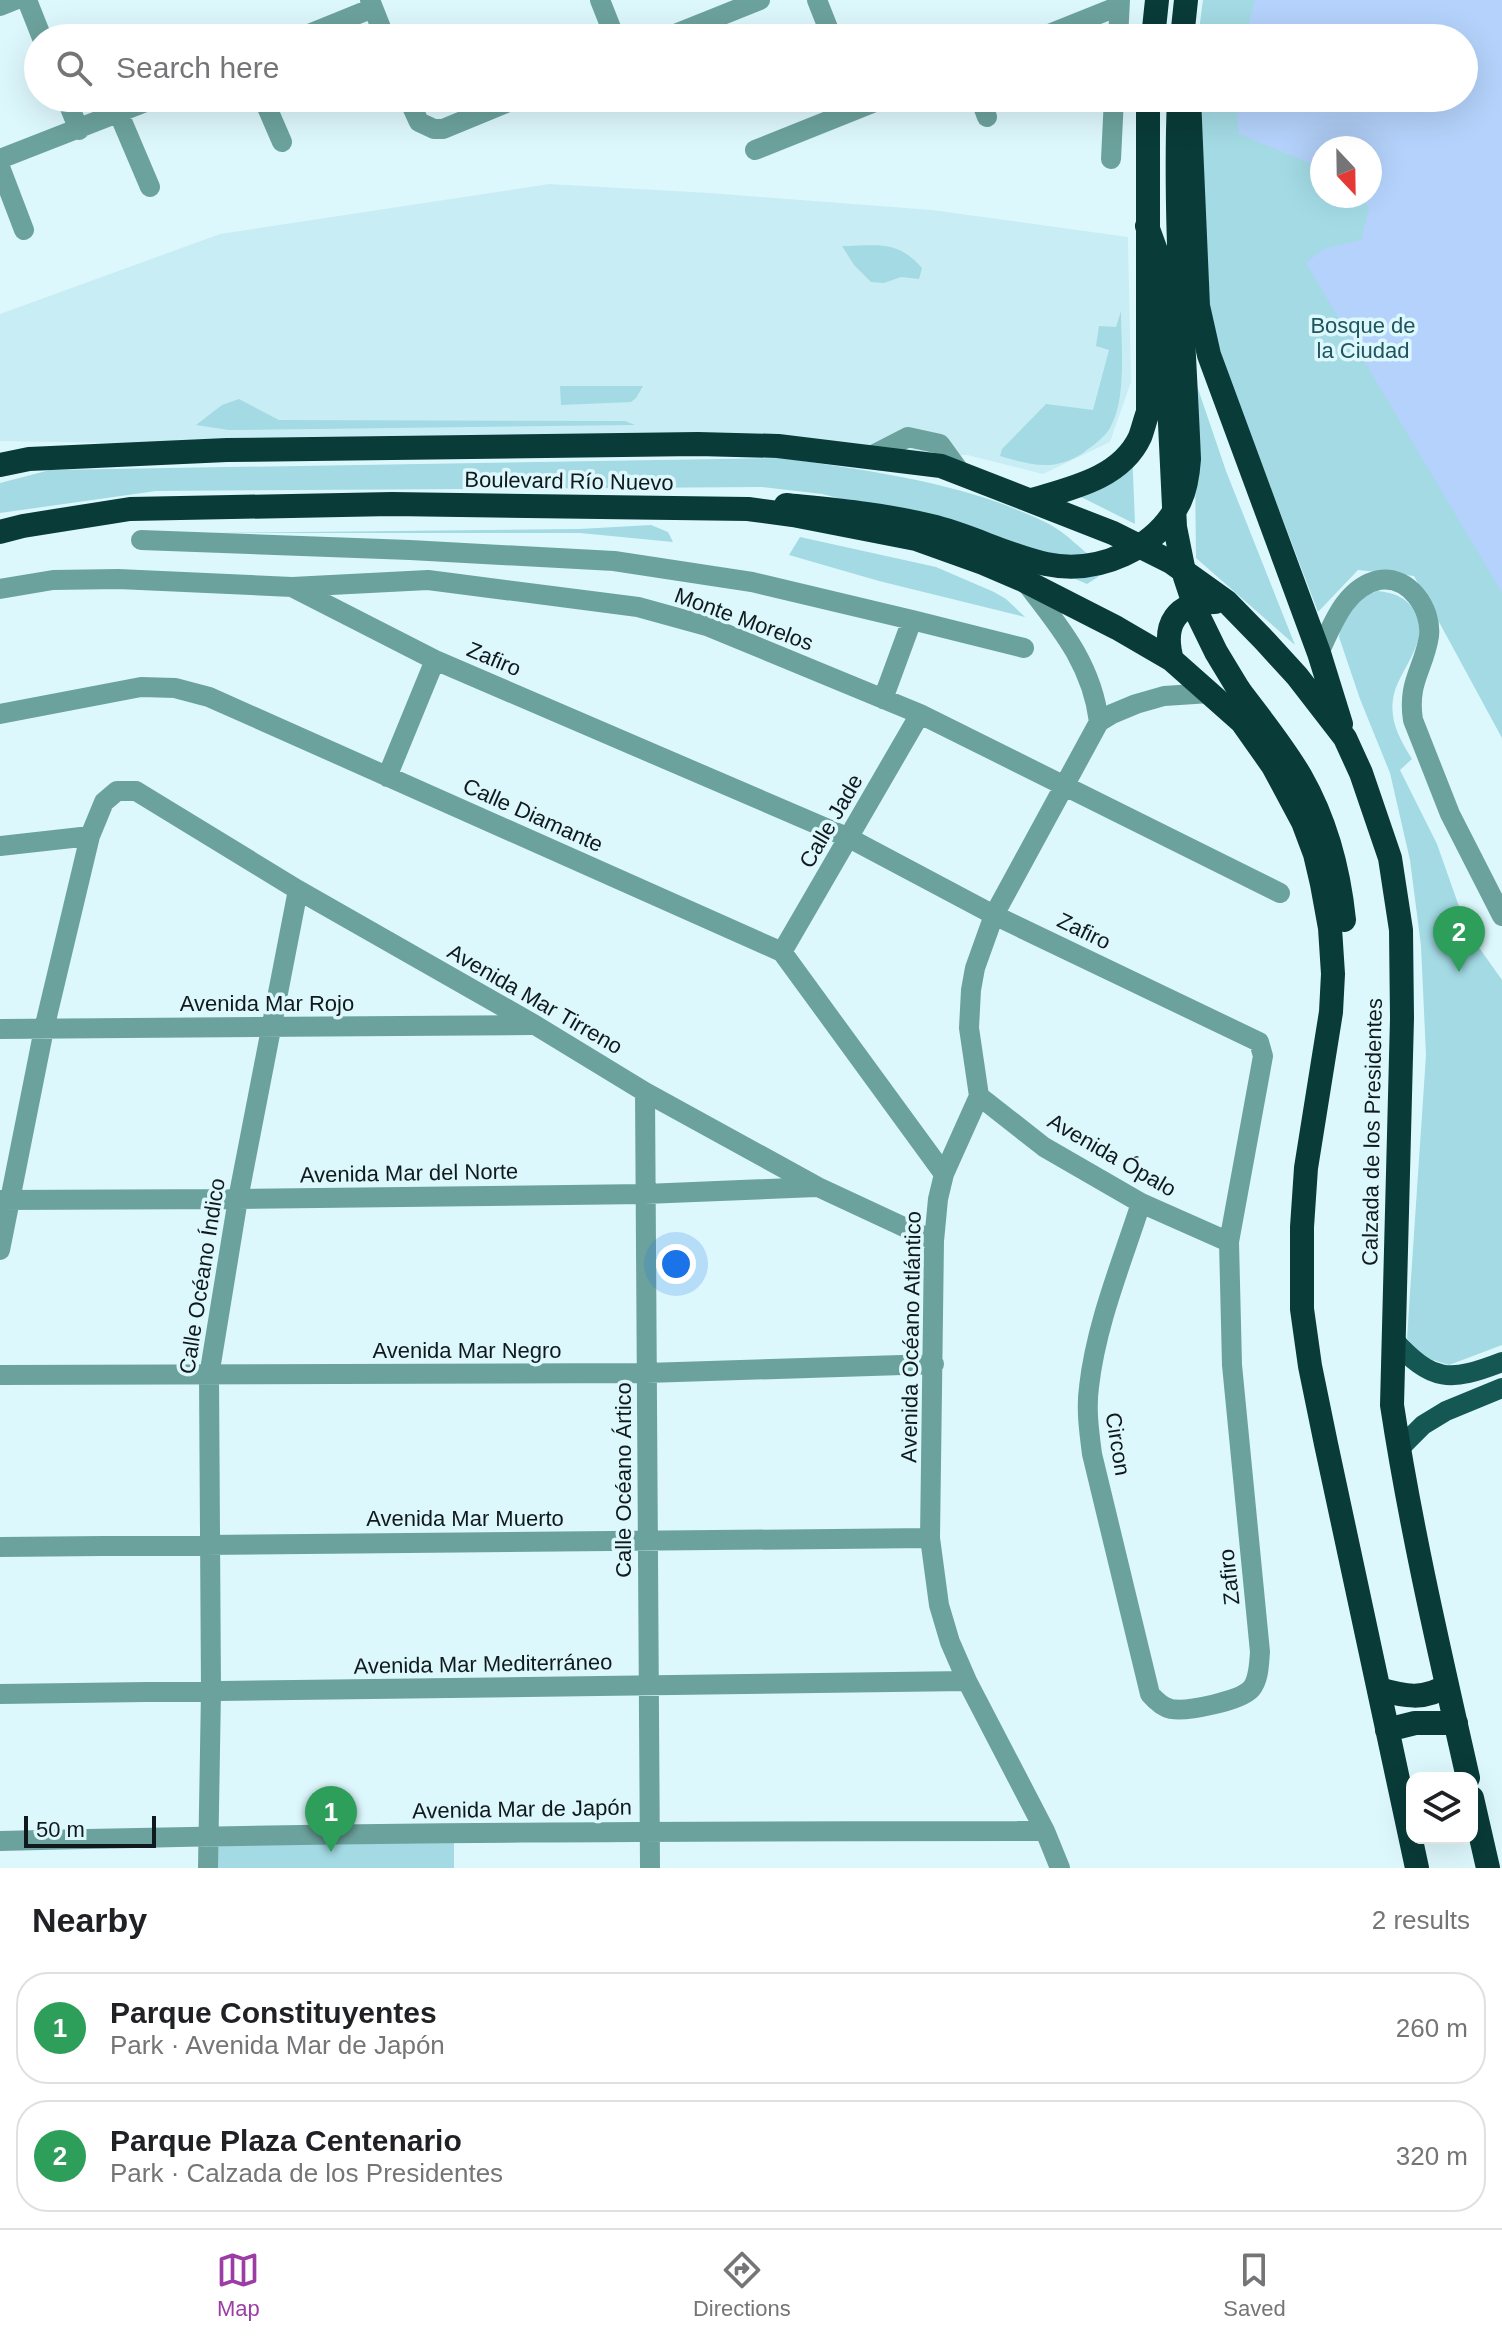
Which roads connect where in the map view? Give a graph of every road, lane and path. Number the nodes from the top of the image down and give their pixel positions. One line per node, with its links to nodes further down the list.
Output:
1 (15, 0): 10 (street)
2 (27, 0): 11 (street)
3 (600, 0): 14 (street)
4 (760, 0): 15 (street)
5 (817, 0): 16 (street)
6 (1157, 0): 19 (highway)
7 (1186, 0): 20 (highway)
8 (1120, 3): 17 (street); 18 (street)
9 (372, 4): 12 (street); 13 (street)
10 (0, 6)
11 (36, 24)
12 (329, 24)
13 (380, 24)
14 (609, 24)
15 (700, 24)
16 (826, 24)
17 (1071, 24)
18 (1119, 24)
19 (1154, 24)
20 (1183, 24)
21 (72, 112): 32 (street)
22 (124, 112): 31 (street)
23 (269, 112): 33 (street)
24 (414, 112): 25 (street)
25 (484, 112)
26 (838, 112): 34 (street)
27 (1113, 112): 36 (street)
28 (1148, 112): 39 (highway)
29 (1179, 112): 43 (highway, bridge)
30 (1190, 112): 53 (highway)
31 (119, 114): 32 (street); 38 (street)
32 (79, 130): 35 (street)
33 (282, 142)
34 (755, 150)
35 (0, 159)
36 (1111, 159)
37 (0, 167): 40 (street)
38 (150, 187)
39 (1147, 226): 42 (highway); 72 (highway, bridge)
40 (24, 230)
41 (0, 465): 42 (highway, Boulevard Río Nuevo)
42 (1032, 500): 46 (highway, Boulevard Río Nuevo)
43 (748, 509): 44 (highway, Boulevard Río Nuevo); 47 (highway, Boulevard Río Nuevo)
44 (0, 532)
45 (141, 540): 51 (street)
46 (1171, 562): 50 (highway, Calzada de los Presidentes)
47 (1023, 580): 55 (highway, Boulevard Río Nuevo); 60 (street)
48 (292, 587): 49 (street, Monte Morelos); 54 (street, Zafiro); 57 (street, Monte Morelos)
49 (0, 589)
50 (1227, 602): 55 (highway); 61 (highway, Calzada de los Presidentes)
51 (912, 620): 52 (street); 57 (street)
52 (1024, 648)
53 (1319, 653): 61 (highway); 70 (street)
54 (435, 660): 62 (street); 65 (street, Zafiro)
55 (1172, 660): 56 (highway, Calzada de los Presidentes)
56 (1210, 693): 60 (street); 72 (highway, Calzada de los Presidentes)
57 (883, 699): 59 (street, Monte Morelos)
58 (0, 714): 62 (street, Calle Diamante)
59 (920, 714): 63 (street, Monte Morelos); 65 (street, Calle Jade)
60 (1099, 722): 63 (street)
61 (1345, 738): 88 (highway, Calzada de los Presidentes)
62 (387, 777): 71 (street, Calle Diamante)
63 (1063, 786): 68 (street, Monte Morelos); 69 (street)
64 (90, 836): 66 (street); 67 (street, Avenida Mar Tirreno); 76 (street)
65 (849, 838): 69 (street, Zafiro); 71 (street, Calle Jade)
66 (0, 846)
67 (298, 890): 73 (street, Avenida Mar Tirreno); 74 (street, Calle Océano Índico)
68 (1280, 893)
69 (994, 915): 78 (street); 86 (street, Zafiro)
70 (1502, 916)
71 (782, 952): 79 (street, Calle Diamante)
72 (1331, 1012): 103 (highway, Calzada de los Presidentes)
73 (535, 1025): 74 (street, Avenida Mar Rojo); 77 (street, Avenida Mar Tirreno)
74 (271, 1028): 76 (street, Avenida Mar Rojo); 82 (street, Calle Océano Índico)
75 (0, 1029): 76 (street, Avenida Mar Rojo)
76 (44, 1029): 83 (street)
77 (645, 1092): 80 (street, Avenida Mar Tirreno); 81 (street, Calle Océano Ártico)
78 (979, 1096): 79 (street, Avenida Océano Atlántico); 84 (street, Avenida Ópalo)
79 (944, 1174): 85 (street, Avenida Océano Atlántico)
80 (818, 1187): 81 (street, Avenida Mar del Norte); 85 (street, Avenida Mar Tirreno)
81 (645, 1194): 82 (street, Avenida Mar del Norte); 91 (street, Calle Océano Ártico)
82 (238, 1199): 83 (street, Avenida Mar del Norte); 93 (street, Calle Océano Índico)
83 (5, 1200): 87 (street)
84 (1141, 1203): 86 (street, Avenida Ópalo); 105 (street, Circon)
85 (934, 1241): 90 (street, Avenida Océano Atlántico)
86 (1229, 1242): 105 (street, Zafiro)
87 (0, 1250)
88 (1393, 1339): 89 (main road); 95 (highway, Calzada de los Presidentes)
89 (1502, 1362)
90 (934, 1364): 91 (street, Avenida Mar Negro); 96 (street, Avenida Océano Atlántico)
91 (646, 1373): 93 (street, Avenida Mar Negro); 97 (street, Calle Océano Ártico)
92 (0, 1375): 93 (street, Avenida Mar Negro)
93 (209, 1376): 98 (street, Calle Océano Índico)
94 (1502, 1388): 95 (main road)
95 (1399, 1449): 101 (highway, Calzada de los Presidentes)
96 (930, 1538): 97 (street, Avenida Mar Muerto); 100 (street, Avenida Océano Atlántico)
97 (647, 1540): 98 (street, Avenida Mar Muerto); 102 (street, Calle Océano Ártico)
98 (209, 1544): 99 (street, Avenida Mar Muerto); 104 (street, Calle Océano Índico)
99 (0, 1547)
100 (967, 1681): 102 (street, Avenida Mar Mediterráneo); 112 (street, Avenida Océano Atlántico)
101 (1447, 1685): 103 (highway); 107 (highway, Calzada de los Presidentes)
102 (649, 1687): 104 (street, Avenida Mar Mediterráneo); 111 (street, Calle Océano Ártico)
103 (1379, 1689): 108 (highway, Calzada de los Presidentes)
104 (211, 1691): 106 (street, Avenida Mar Mediterráneo); 113 (street, Calle Océano Índico)
105 (1250, 1691)
106 (0, 1694)
107 (1456, 1723): 108 (highway); 109 (highway, Calzada de los Presidentes)
108 (1387, 1730): 118 (highway, Calzada de los Presidentes)
109 (1467, 1772)
110 (1478, 1824): 119 (highway)
111 (649, 1831): 112 (street, Avenida Mar de Japón); 113 (street, Avenida Mar de Japón); 116 (street, Calle Océano Ártico)
112 (1045, 1831): 117 (street, Avenida Océano Atlántico)
113 (207, 1836): 114 (street, Avenida Mar de Japón); 115 (street, Calle Océano Índico)
114 (0, 1841)
115 (208, 1868)
116 (650, 1868)
117 (1060, 1868)
118 (1417, 1868)
119 (1488, 1868)

